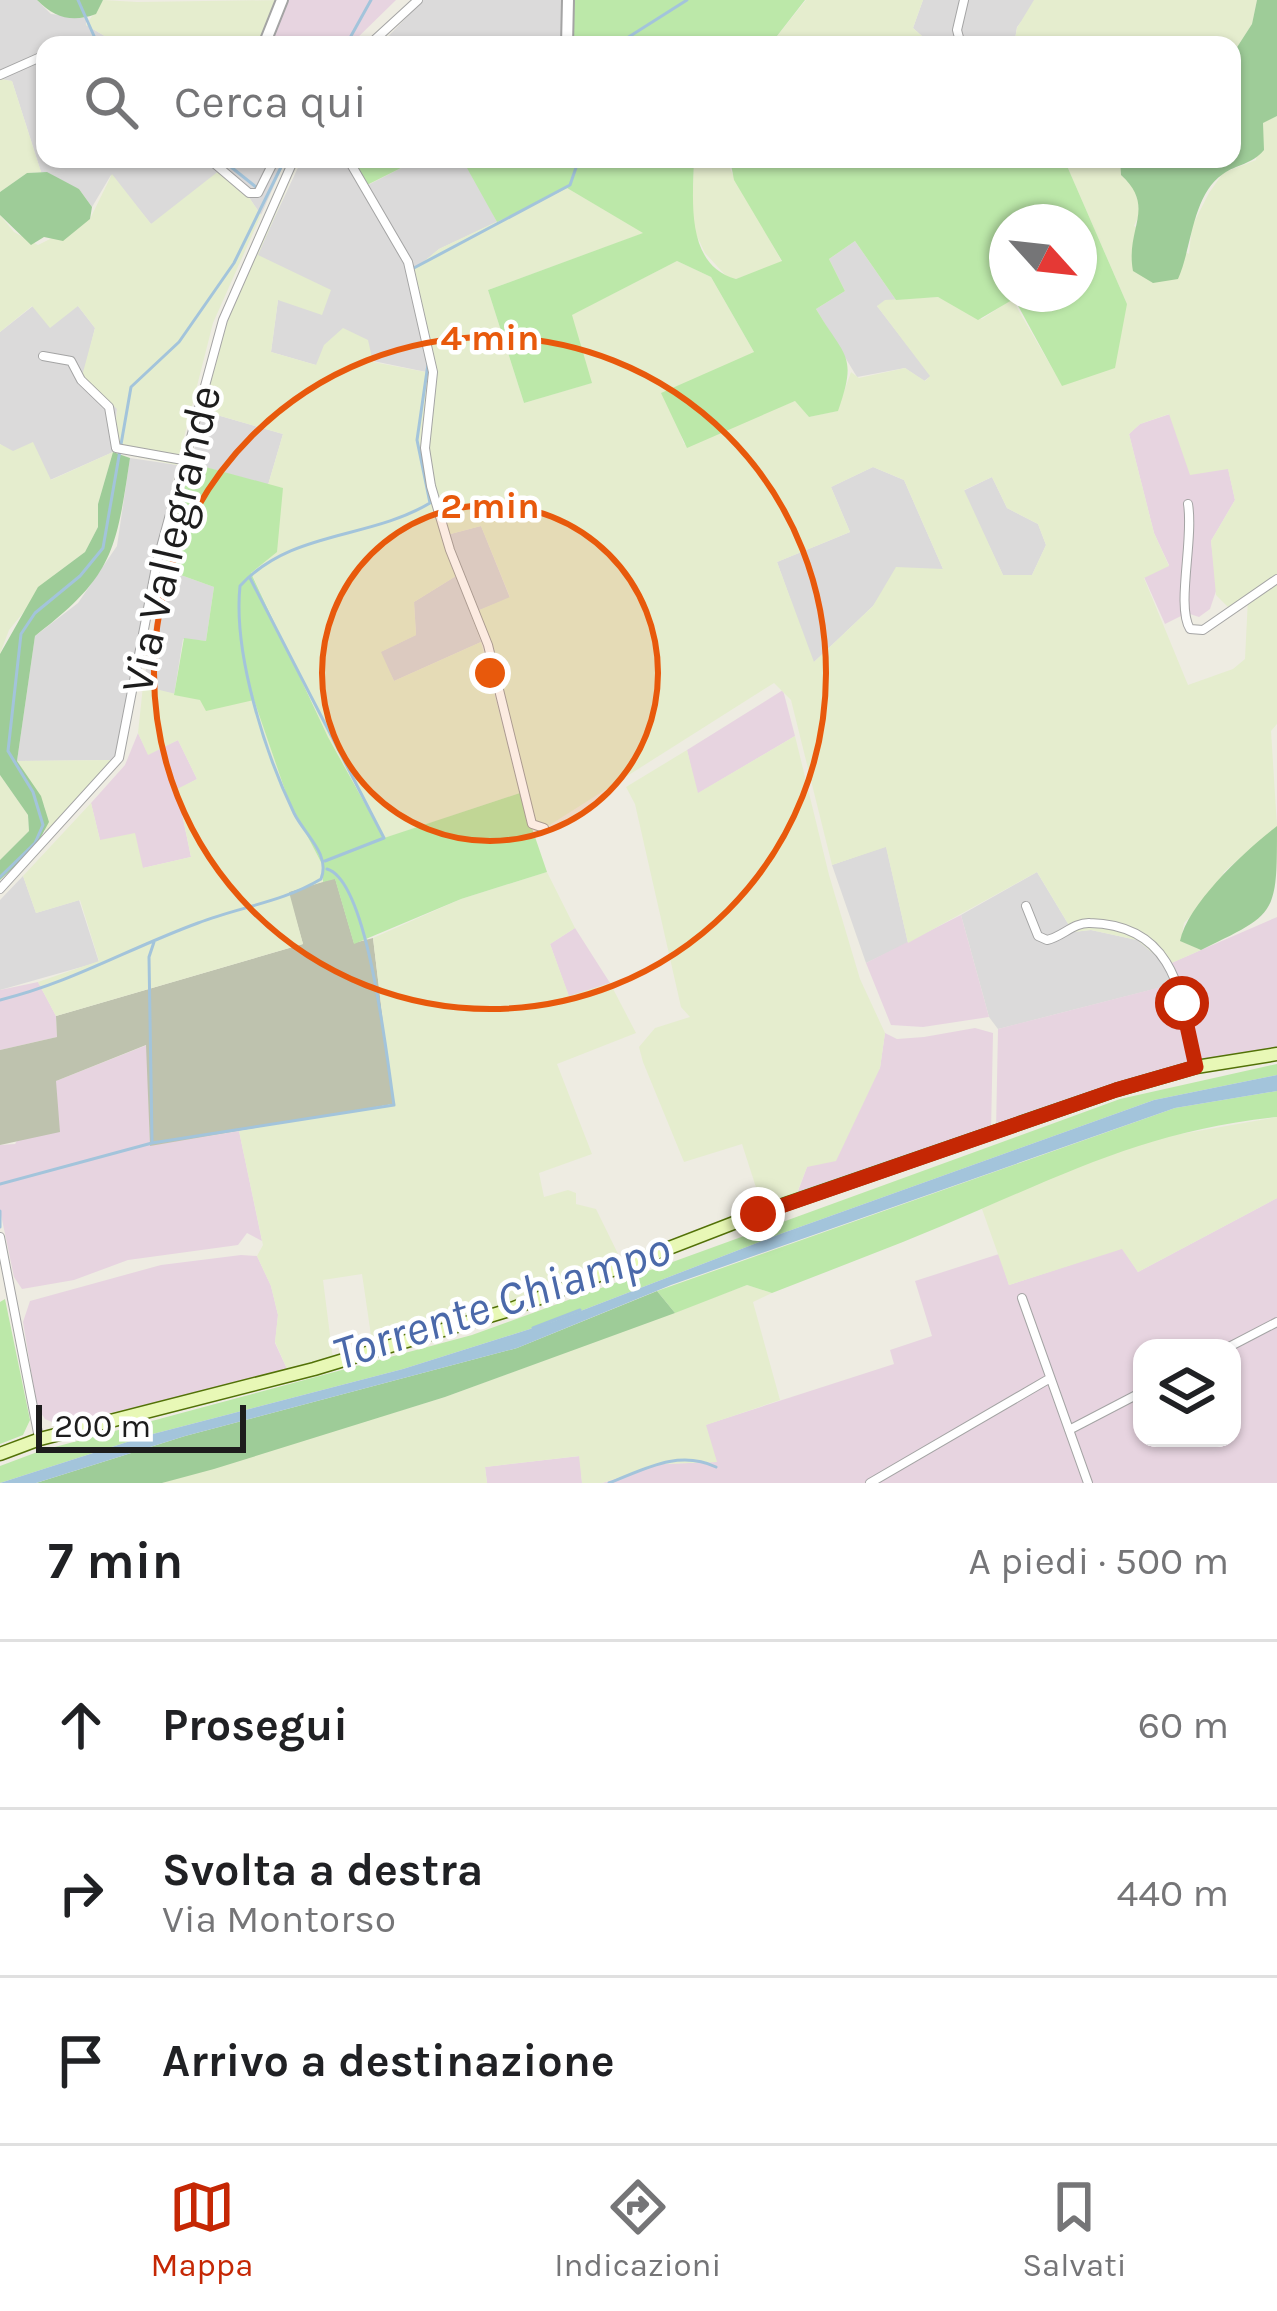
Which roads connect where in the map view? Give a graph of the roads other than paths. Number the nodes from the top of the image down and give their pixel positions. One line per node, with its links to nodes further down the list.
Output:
1 (282, 0): 5 (street)
2 (418, 0): 6 (street)
3 (568, 0): 7 (street)
4 (964, 0): 8 (street)
5 (268, 36)
6 (379, 36)
7 (566, 36)
8 (959, 36)
9 (36, 59): 10 (street)
10 (0, 75)
11 (220, 168): 12 (street)
12 (271, 168)
13 (290, 168): 16 (street, Via Vallegrande)
14 (353, 168): 19 (street)
15 (43, 356): 16 (street)
16 (183, 460): 20 (street, Via Vallegrande)
17 (1188, 504): 18 (street)
18 (1277, 578)
19 (544, 828)
20 (0, 889)
21 (1026, 906): 23 (street)
22 (1277, 1054): 23 (main road)
23 (1196, 1067): 31 (main road)
24 (0, 1237): 31 (street)
25 (1022, 1298): 28 (street)
26 (1277, 1322): 27 (street)
27 (1241, 1341)
28 (1047, 1380): 30 (street); 33 (street)
29 (1133, 1397): 30 (street)
30 (1069, 1430): 34 (street)
31 (40, 1439): 32 (main road)
32 (0, 1454)
33 (870, 1483)
34 (1088, 1483)

